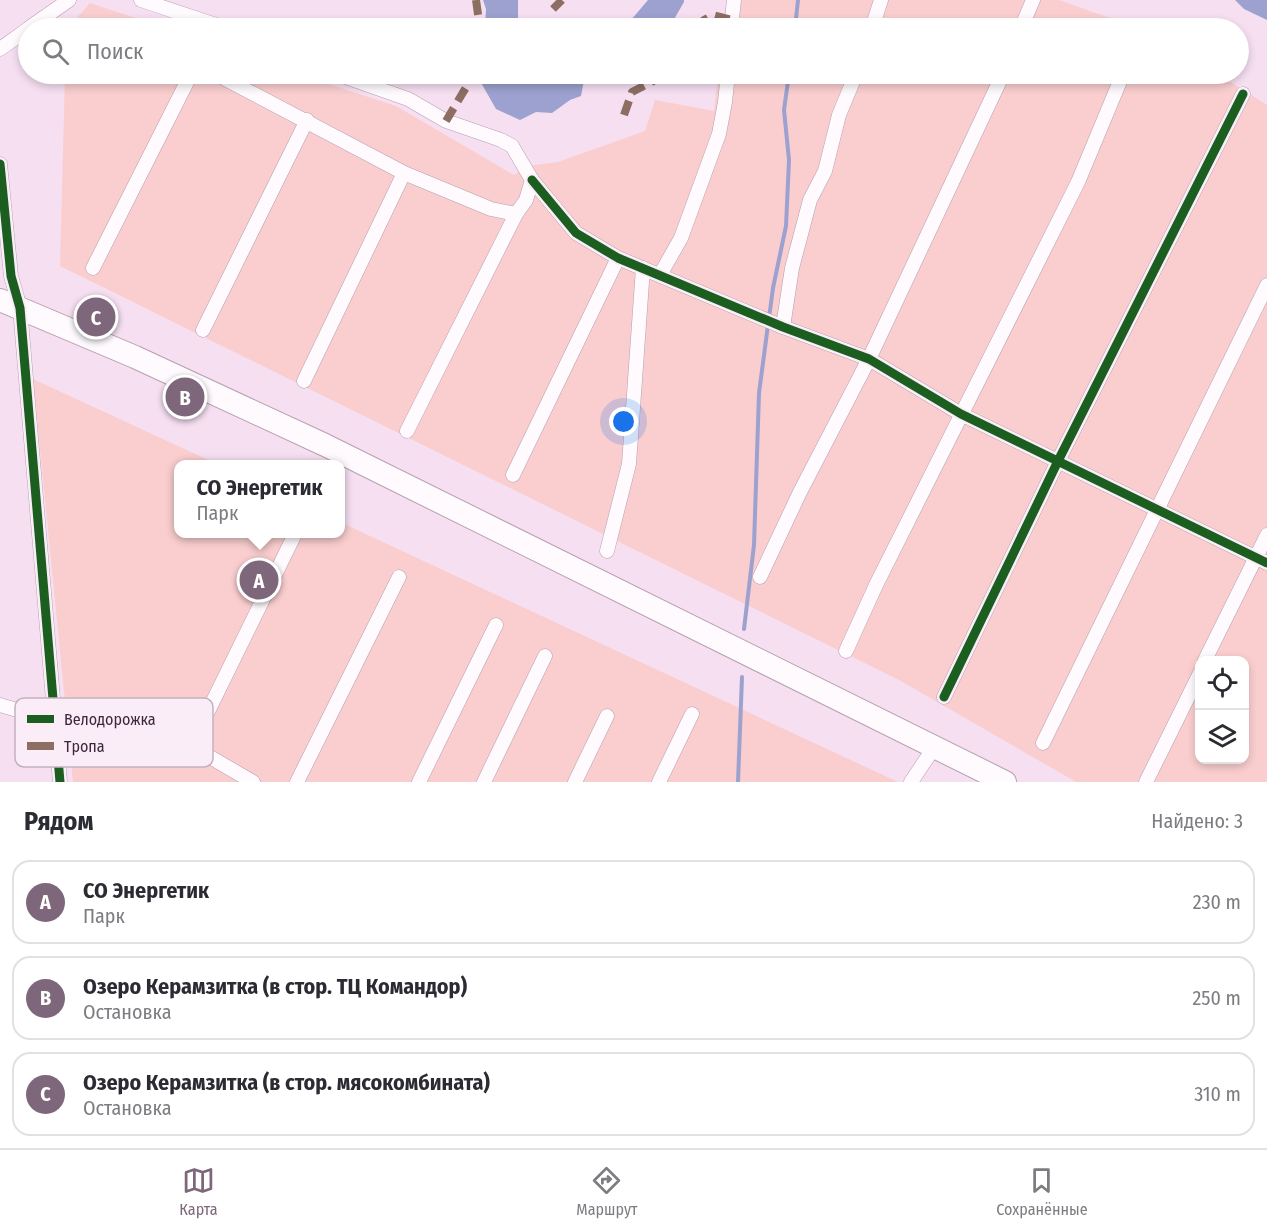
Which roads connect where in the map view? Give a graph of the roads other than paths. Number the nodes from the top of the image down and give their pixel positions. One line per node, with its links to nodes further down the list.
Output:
1 (69, 0): 6 (street)
2 (141, 0): 7 (street)
3 (734, 0): 8 (street)
4 (881, 0): 9 (street)
5 (1033, 0): 10 (street)
6 (44, 18)
7 (195, 18)
8 (732, 18)
9 (875, 18)
10 (1025, 18)
11 (18, 37): 12 (street)
12 (0, 49)
13 (186, 84): 27 (street)
14 (236, 84): 21 (street)
15 (365, 84): 24 (street)
16 (727, 84): 29 (street)
17 (852, 84): 32 (street)
18 (998, 84): 34 (street)
19 (1119, 84): 36 (street)
20 (1243, 94): 38 (street)
21 (307, 120): 23 (street); 33 (street)
22 (0, 164): 31 (street)
23 (404, 173): 25 (street); 35 (street)
24 (532, 180): 25 (street); 26 (street)
25 (516, 214): 37 (street)
26 (618, 258): 28 (street); 39 (street)
27 (93, 268)
28 (643, 268): 29 (street); 43 (street)
29 (660, 275): 32 (street)
30 (1267, 285): 40 (street)
31 (10, 304): 53 (street); 60 (main road)
32 (783, 327): 34 (street)
33 (203, 330)
34 (869, 360): 36 (street); 46 (street)
35 (304, 381)
36 (961, 414): 38 (street); 48 (street)
37 (407, 431)
38 (1058, 461): 40 (street); 52 (street)
39 (513, 475)
40 (1158, 510): 44 (street); 59 (street)
41 (1267, 535): 44 (street)
42 (293, 538): 54 (street)
43 (607, 551)
44 (1261, 560): 50 (street)
45 (399, 577): 65 (street)
46 (760, 577)
47 (496, 625): 66 (street)
48 (846, 651)
49 (545, 656): 67 (street)
50 (1207, 656)
51 (1195, 683): 72 (street)
52 (944, 697)
53 (52, 698)
54 (213, 701)
55 (0, 705): 56 (street)
56 (15, 709)
57 (692, 714): 69 (street)
58 (607, 716): 68 (street)
59 (1043, 743)
60 (935, 746): 70 (street); 71 (main road)
61 (213, 759): 64 (street)
62 (59, 767): 63 (street)
63 (60, 782)
64 (253, 782)
65 (297, 782)
66 (419, 782)
67 (484, 782)
68 (575, 782)
69 (659, 782)
70 (911, 782)
71 (1005, 782)
72 (1146, 782)

